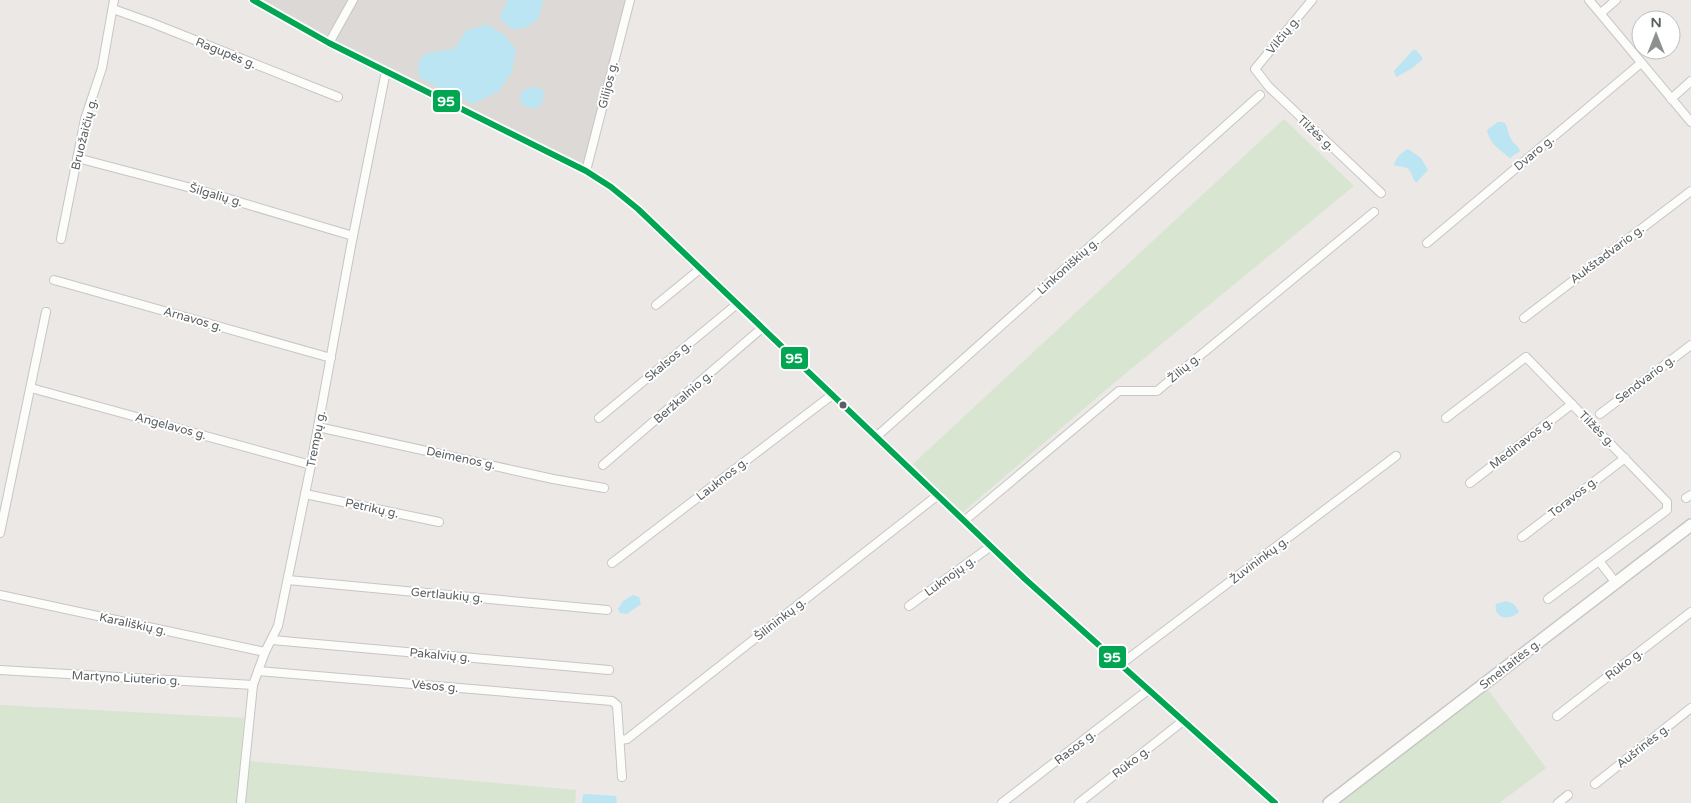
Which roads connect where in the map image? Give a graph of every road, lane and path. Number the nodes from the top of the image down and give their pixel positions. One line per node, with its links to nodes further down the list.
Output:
1 (114, 0): 8 (street, Bruožaičių g.)
2 (253, 0): 10 (street)
3 (353, 0): 10 (street)
4 (630, 0): 20 (street, Gilijos g.)
5 (1312, 0): 12 (street, Vilčių g.)
6 (1590, 0): 9 (street)
7 (1616, 0): 9 (street)
8 (113, 10): 16 (street, Ragupės g.); 19 (street, Bruožaičių g.)
9 (1601, 13): 11 (street)
10 (330, 43): 13 (street)
11 (1641, 63): 17 (street); 26 (street, Dvaro g.)
12 (1255, 69): 22 (street, Tilžės g.)
13 (386, 71): 20 (street); 24 (street, Trempų g.)
14 (1691, 81): 17 (street)
15 (1260, 95): 43 (street, Linkoniškių g.)
16 (338, 97)
17 (1672, 99): 18 (street)
18 (1691, 122)
19 (78, 158): 24 (street, Šilgalių g.); 25 (street, Bruožaičių g.)
20 (586, 171): 27 (street)
21 (1691, 191): 32 (street, Aukštadvario g.)
22 (1381, 193)
23 (1374, 212): 52 (street, Žilių g.)
24 (353, 236): 35 (street, Trempų g.)
25 (61, 239)
26 (1427, 243)
27 (700, 269): 29 (street); 30 (street)
28 (54, 280): 35 (street, Arnavos g.)
29 (737, 304): 33 (street); 40 (street, Skalsos g.)
30 (656, 305)
31 (46, 312): 36 (street)
32 (1524, 318)
33 (762, 328): 37 (street); 47 (street, Beržkalnio g.)
34 (1691, 345): 39 (street, Sendvario g.)
35 (331, 358): 42 (street, Trempų g.)
36 (31, 388): 46 (street, Angelavos g.); 55 (street)
37 (832, 395): 43 (street); 59 (street, Lauknos g.)
38 (1572, 404): 41 (street, Tilžės g.); 45 (street, Tilžės g.); 48 (street, Medinavos g.)
39 (1600, 414)
40 (599, 418)
41 (1446, 418)
42 (318, 427): 46 (street, Trempų g.); 49 (street, Deimenos g.)
43 (876, 437): 51 (street)
44 (1396, 456): 69 (street, Žuvininkų g.)
45 (1625, 458): 56 (street, Toravos g.); 58 (street, Tilžės g.)
46 (311, 465): 50 (street, Trempų g.)
47 (603, 465)
48 (1470, 483)
49 (604, 488)
50 (305, 494): 53 (street, Petrikų g.); 60 (street, Trempų g.)
51 (938, 495): 52 (street); 78 (street, Šilininkų g.)
52 (964, 521): 57 (street)
53 (439, 522)
54 (1691, 525): 61 (main road, Smeltaitės g.)
55 (0, 533)
56 (1522, 537)
57 (991, 546): 64 (street, Luknojų g.); 69 (street)
58 (1599, 560): 61 (street); 63 (street)
59 (612, 563)
60 (288, 580): 65 (street, Gertlaukių g.); 67 (street, Trempų g.)
61 (1616, 583): 86 (main road, Smeltaitės g.)
62 (0, 595): 68 (street, Karališkių g.)
63 (1548, 599)
64 (909, 606)
65 (607, 610)
66 (1691, 612): 76 (street, Rūko g.)
67 (272, 640): 68 (street, Trempų g.); 71 (street, Pakalvių g.)
68 (265, 652): 72 (street, Trempų g.)
69 (1122, 664): 74 (street)
70 (0, 670): 73 (street, Martyno Liuterio g.)
71 (609, 670)
72 (258, 671): 73 (street, Trempų g.); 78 (street, Vėsos g.)
73 (253, 685): 82 (street, Trempų g.)
74 (1148, 690): 77 (street); 83 (street, Rasos g.)
75 (1691, 708): 80 (street, Aušrinės g.)
76 (1557, 716)
77 (1183, 721): 84 (street, Rūko g.); 85 (street)
78 (621, 740): 79 (street)
79 (622, 777)
80 (1595, 784)
81 (1568, 795): 87 (street)
82 (241, 803)
83 (1002, 803)
84 (1079, 803)
85 (1275, 803)
86 (1329, 803)
87 (1558, 803)

